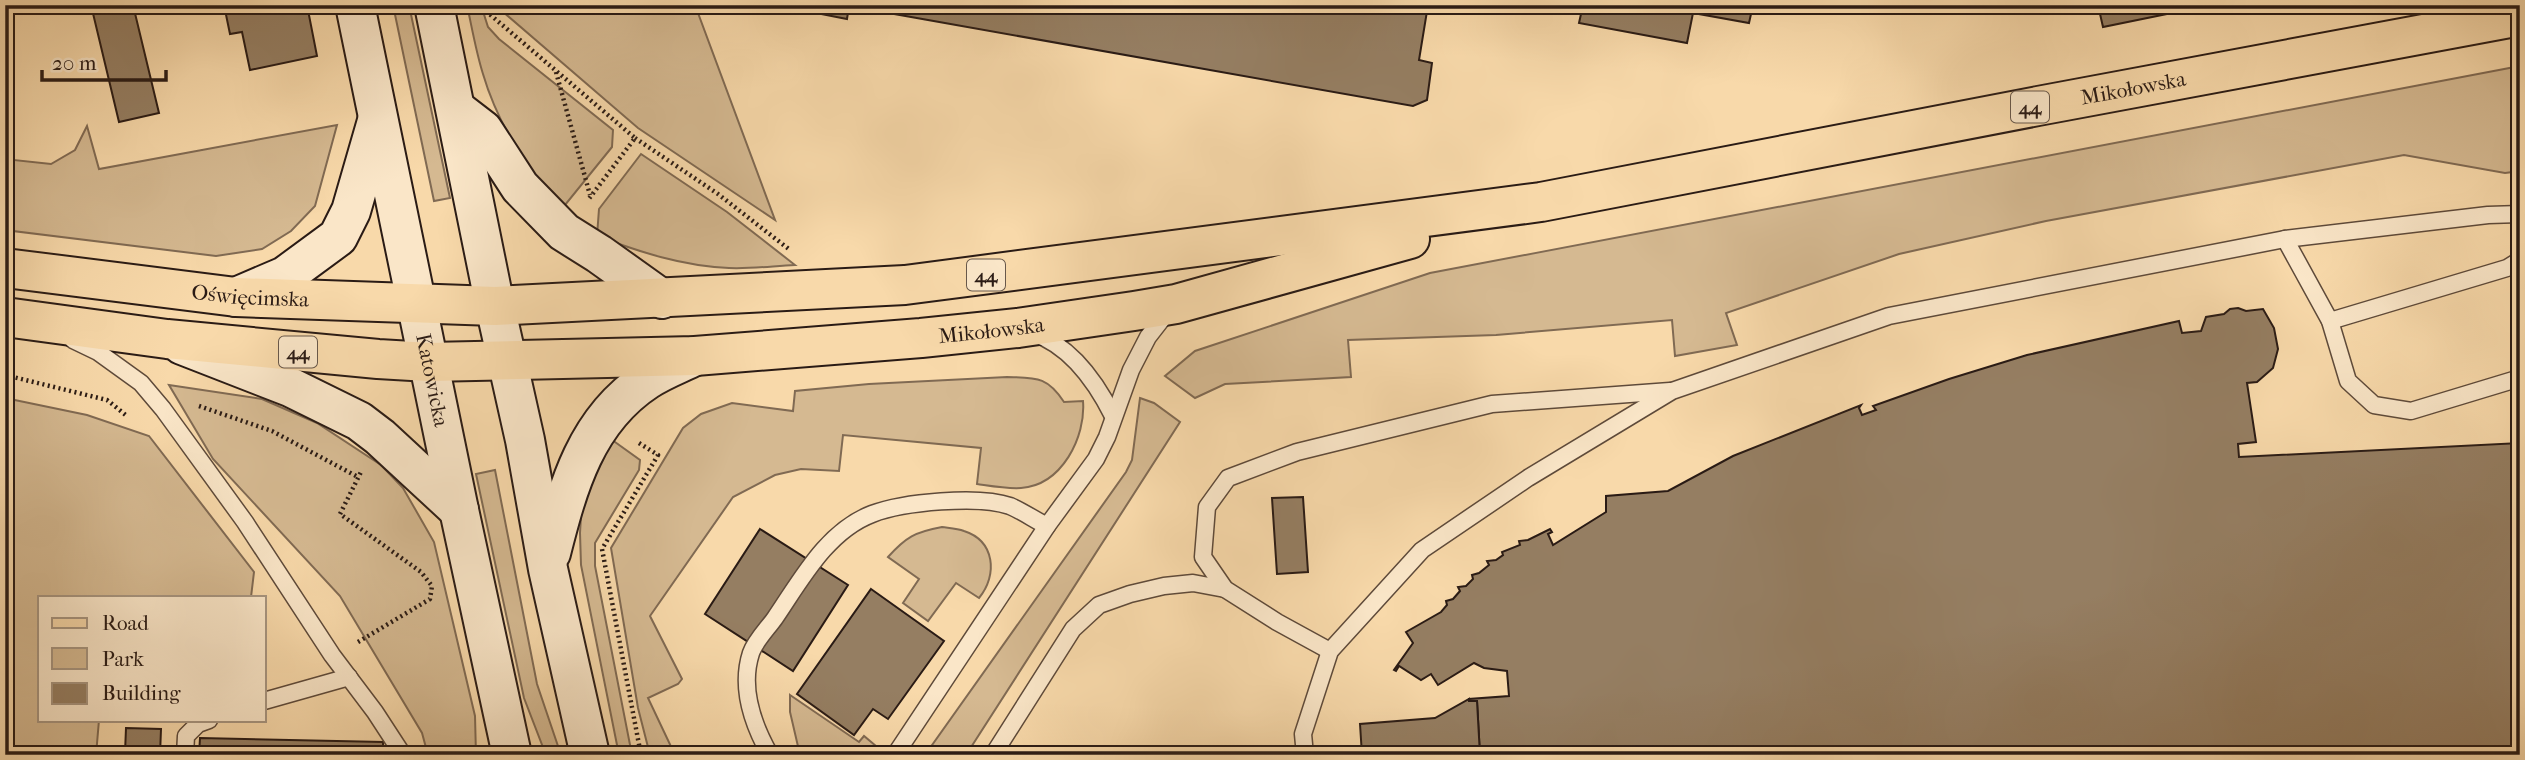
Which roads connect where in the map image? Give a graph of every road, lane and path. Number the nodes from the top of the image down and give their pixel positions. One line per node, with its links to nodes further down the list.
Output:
1 (355, 5): 6 (main road, Katowicka)
2 (434, 5): 5 (main road)
3 (2520, 16): 9 (main road, Mikołowska / 44)
4 (555, 71): 8 (path)
5 (457, 110): 16 (main road); 19 (main road)
6 (379, 116): 15 (main road); 17 (main road, Katowicka)
7 (635, 138): 12 (path)
8 (590, 196)
9 (1541, 202): 16 (main road, Mikołowska / 44); 18 (main road, Mikołowska / 44)
10 (2520, 214): 11 (lane)
11 (2285, 239): 21 (lane); 28 (lane)
12 (798, 256)
13 (2520, 260): 21 (lane)
14 (5, 268): 15 (main road, Oświęcimska / 44)
15 (236, 297): 17 (main road, Oświęcimska / 44)
16 (662, 299): 19 (main road, Mikołowska / 44)
17 (418, 303): 19 (main road, Oświęcimska / 44); 26 (main road, Katowicka)
18 (1176, 304): 22 (main road, Mikołowska / 44); 29 (lane)
19 (495, 306): 25 (main road)
20 (23, 320): 23 (main road, 44); 37 (lane)
21 (2330, 321): 27 (lane)
22 (1018, 328): 24 (main road, Mikołowska / 44); 29 (lane)
23 (167, 339): 26 (main road, 44); 32 (main road)
24 (695, 356): 25 (main road, Mikołowska / 44); 34 (main road)
25 (506, 360): 26 (main road, Mikołowska / 44); 34 (main road)
26 (429, 362): 32 (main road, Katowicka)
27 (2520, 378)
28 (1672, 391): 35 (lane); 36 (lane)
29 (1112, 416): 33 (lane)
30 (658, 455): 45 (path)
31 (358, 477): 37 (path)
32 (459, 510): 43 (main road, Katowicka)
33 (1047, 526): 46 (lane); 47 (lane)
34 (548, 569): 44 (main road)
35 (1225, 589): 36 (lane); 48 (lane)
36 (1330, 650): 49 (lane)
37 (332, 655): 38 (lane)
38 (349, 677): 39 (lane); 42 (lane)
39 (266, 700)
40 (204, 722): 41 (lane)
41 (186, 755)
42 (403, 755)
43 (512, 755)
44 (590, 755)
45 (641, 755)
46 (770, 755)
47 (895, 755)
48 (993, 755)
49 (1305, 755)

